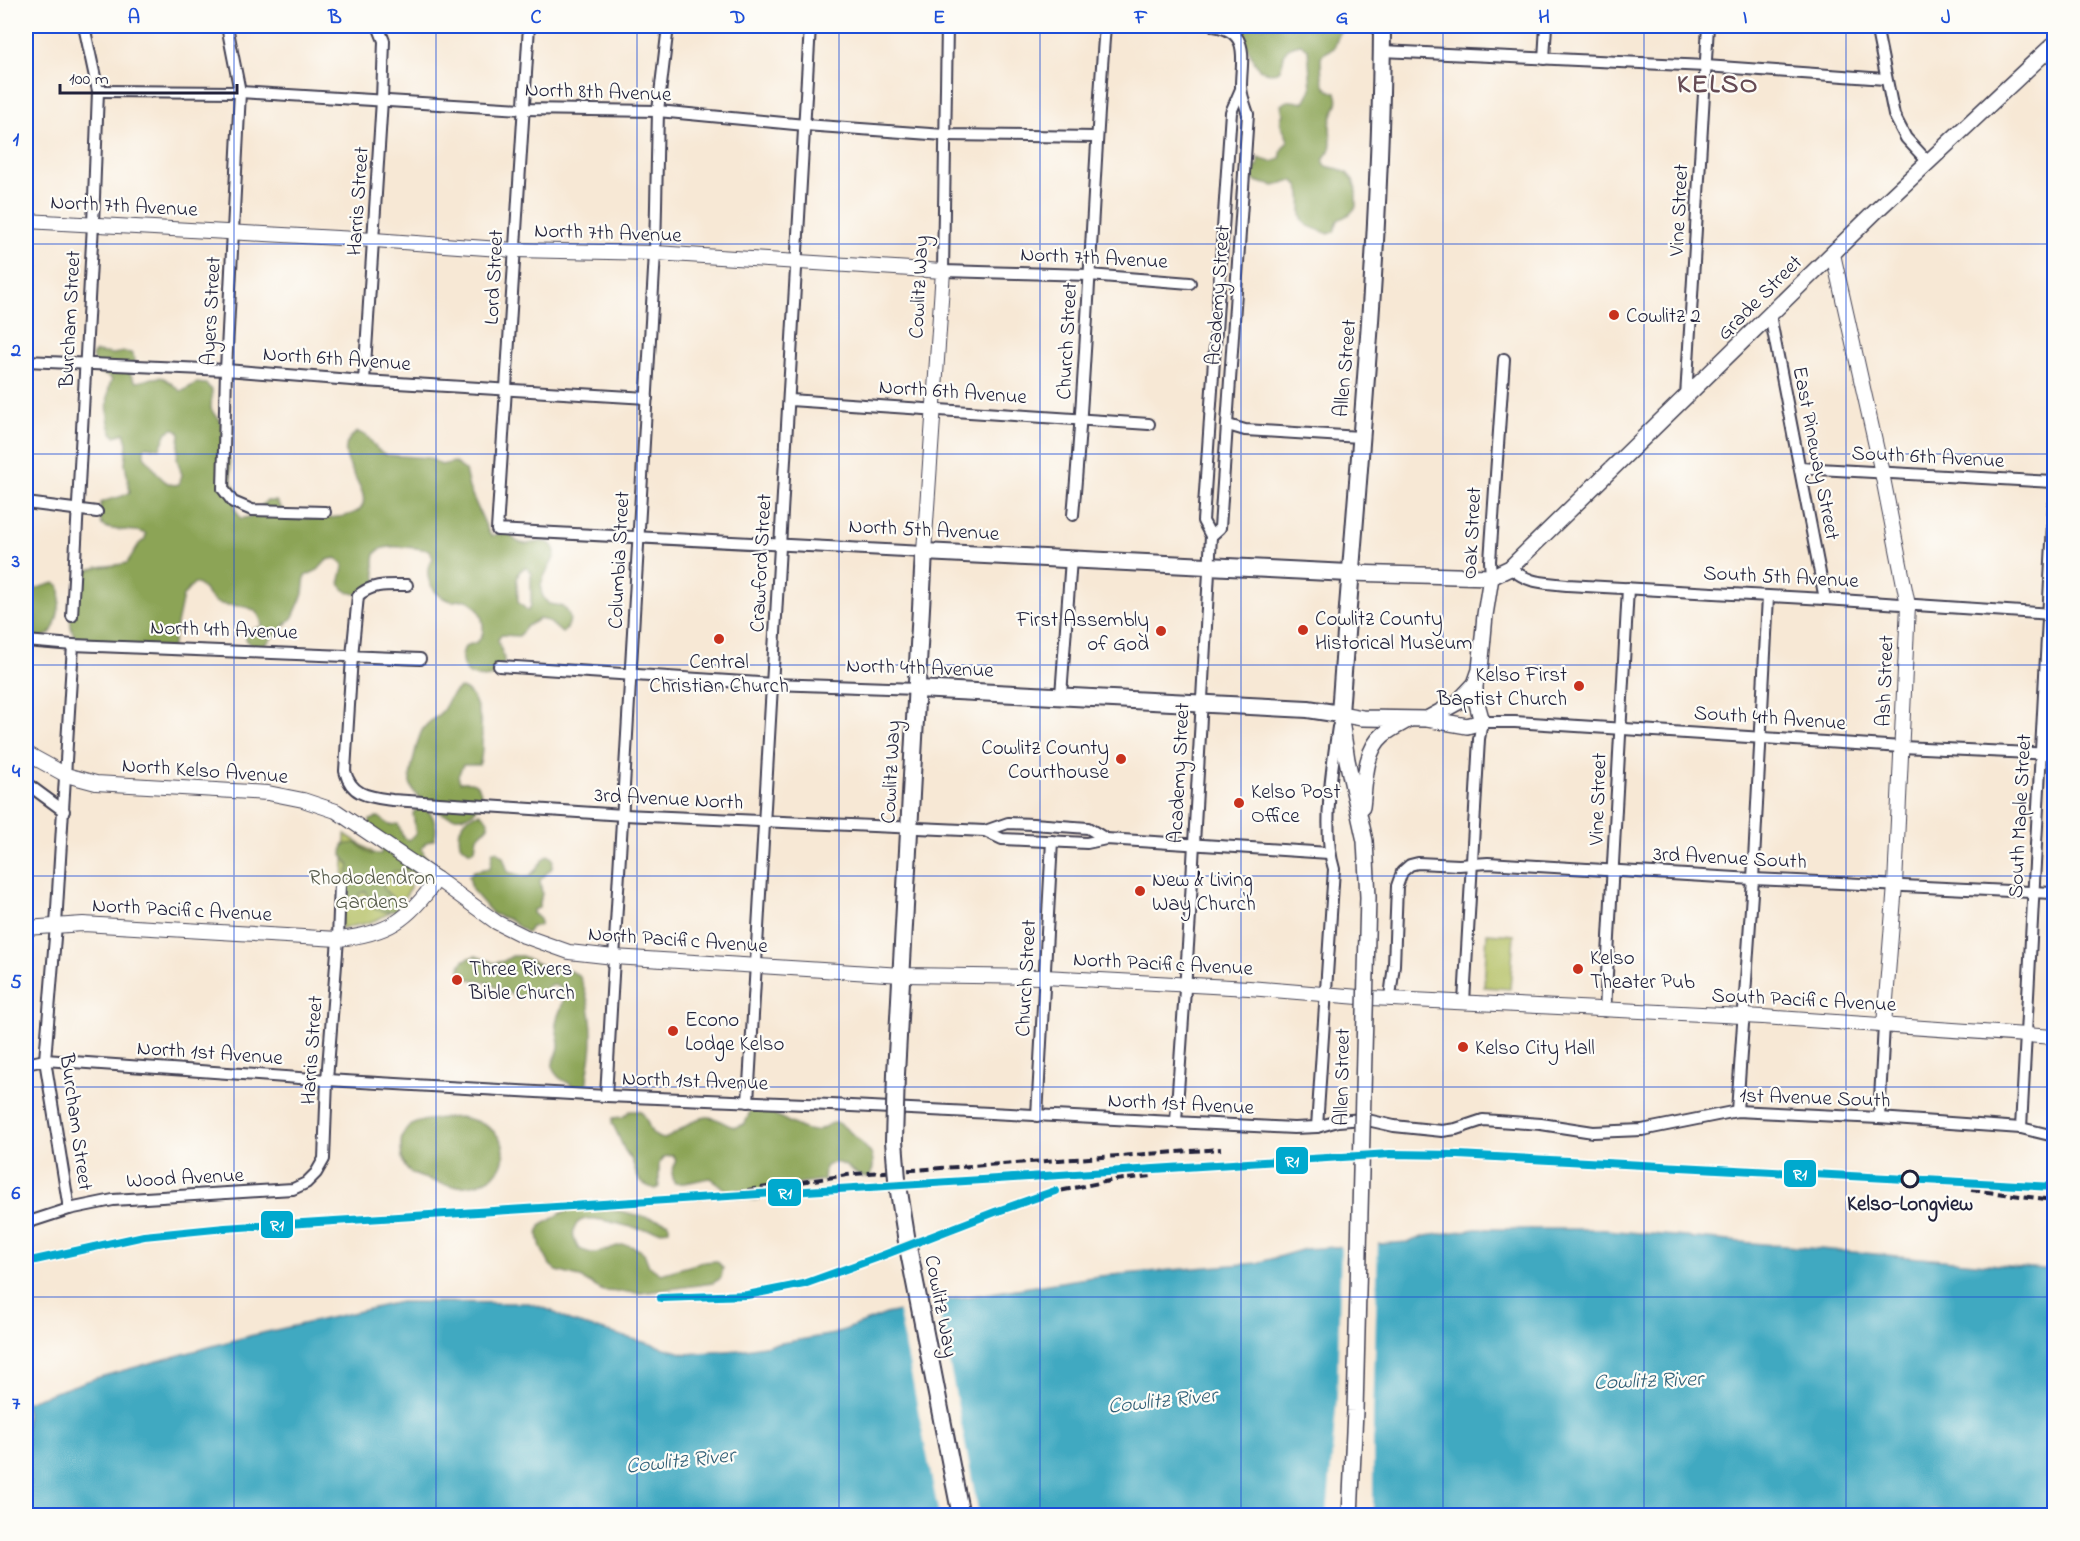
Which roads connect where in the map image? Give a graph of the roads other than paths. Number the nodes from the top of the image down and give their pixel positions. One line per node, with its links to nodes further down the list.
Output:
1 (84, 26): 20 (street, Burcham Street)
2 (227, 26): 21 (street, Ayers Street)
3 (378, 26): 22 (street, Harris Street)
4 (529, 26): 23 (street, Lord Street)
5 (668, 26): 24 (street, Columbia Street)
6 (810, 26): 25 (street, Crawford Street)
7 (948, 26): 26 (street, Cowlitz Way)
8 (1105, 26): 27 (street, Church Street)
9 (1214, 26): 19 (street, Academy Street)
10 (1382, 26): 15 (main road, Allen Street)
11 (1546, 26): 16 (street)
12 (1708, 26): 17 (street, Vine Street)
13 (1876, 26): 18 (street)
14 (2055, 44): 28 (main road, Grade Street)
15 (1382, 51): 16 (street); 54 (main road, Allen Street)
16 (1544, 59): 17 (street)
17 (1706, 66): 18 (street); 48 (street, Vine Street)
18 (1885, 79): 28 (street)
19 (1241, 88): 53 (street, Academy Street); 66 (street, Academy Street)
20 (98, 91): 21 (street, North 8th Avenue); 30 (street, Burcham Street)
21 (240, 92): 22 (street, North 8th Avenue); 31 (street, Ayers Street)
22 (382, 100): 23 (street, North 8th Avenue); 32 (street, Harris Street)
23 (523, 109): 24 (street, North 8th Avenue); 33 (street, Lord Street)
24 (658, 111): 25 (street, North 8th Avenue); 34 (street, Columbia Street)
25 (805, 125): 26 (street, North 8th Avenue); 36 (street, Crawford Street)
26 (944, 135): 27 (street, North 8th Avenue); 37 (street, Cowlitz Way)
27 (1096, 137): 38 (street, Church Street)
28 (1929, 163): 35 (main road, Grade Street)
29 (26, 221): 30 (street, North 7th Avenue)
30 (93, 224): 31 (street, North 7th Avenue); 43 (street, Burcham Street)
31 (234, 232): 32 (street, North 7th Avenue); 44 (street, Ayers Street)
32 (374, 240): 33 (street, North 7th Avenue); 45 (street, Harris Street)
33 (514, 250): 34 (street, North 7th Avenue); 46 (street, Lord Street)
34 (655, 253): 36 (street, North 7th Avenue); 47 (street, Columbia Street)
35 (1833, 254): 40 (main road, Grade Street); 56 (street, Ash Street)
36 (797, 262): 37 (street, North 7th Avenue); 49 (street, Crawford Street)
37 (943, 271): 38 (street, North 7th Avenue); 50 (street, Cowlitz Way)
38 (1089, 275): 39 (street, North 7th Avenue); 51 (street, Church Street)
39 (1190, 283)
40 (1770, 315): 48 (main road, Grade Street); 55 (street, East Pineway Street)
41 (1504, 359): 73 (street, Oak Street)
42 (26, 361): 43 (street, North 6th Avenue)
43 (86, 364): 44 (street, North 6th Avenue); 60 (street, Burcham Street)
44 (226, 370): 45 (street, North 6th Avenue); 62 (street, Ayers Street)
45 (364, 381): 46 (street, North 6th Avenue)
46 (506, 388): 47 (street, North 6th Avenue); 64 (street, Lord Street)
47 (646, 398): 65 (street, Columbia Street)
48 (1686, 398): 71 (main road, Grade Street)
49 (790, 400): 50 (street, North 6th Avenue); 67 (street, Crawford Street)
50 (933, 409): 51 (street, North 6th Avenue); 68 (street, Cowlitz Way)
51 (1082, 419): 52 (street, North 6th Avenue); 63 (street, Church Street)
52 (1149, 424)
53 (1228, 425): 54 (street); 66 (street, Academy Street)
54 (1360, 436): 72 (main road, Allen Street)
55 (1800, 468): 56 (street, South 6th Avenue); 77 (street, East Pineway Street)
56 (1882, 473): 57 (street, South 6th Avenue); 78 (street, Ash Street)
57 (2055, 482)
58 (26, 503): 60 (street)
59 (2055, 506): 79 (street, South Maple Street)
60 (78, 510): 61 (street); 80 (street, Burcham Street)
61 (97, 512)
62 (325, 512)
63 (1073, 515)
64 (497, 530): 65 (street, North 5th Avenue)
65 (640, 536): 67 (street, North 5th Avenue); 86 (street, Columbia Street)
66 (1211, 536): 70 (street, Academy Street)
67 (781, 544): 68 (street, North 5th Avenue); 87 (street, Crawford Street)
68 (924, 552): 69 (main road, North 5th Avenue); 89 (main road, Cowlitz Way)
69 (1071, 559): 70 (main road, North 5th Avenue); 90 (street)
70 (1210, 566): 72 (main road, North 5th Avenue); 91 (street, Academy Street)
71 (1510, 568): 73 (main road, Grade Street); 75 (street, South 5th Avenue)
72 (1349, 573): 73 (main road); 92 (main road, Allen Street)
73 (1491, 577): 88 (main road, Oak Street)
74 (407, 585): 83 (street)
75 (1628, 588): 76 (street, South 5th Avenue); 96 (street, Vine Street)
76 (1768, 597): 77 (street, South 5th Avenue); 97 (street)
77 (1825, 599): 78 (street, South 5th Avenue)
78 (1908, 605): 79 (street, South 5th Avenue); 98 (street, Ash Street)
79 (2051, 614): 100 (street, South Maple Street)
80 (72, 616)
81 (26, 641): 82 (street, North 4th Avenue)
82 (73, 645): 83 (street, North 4th Avenue); 102 (street, Burcham Street)
83 (352, 657): 84 (street, North 4th Avenue); 105 (street, 3rd Avenue North)
84 (420, 659)
85 (499, 666): 86 (street, North 4th Avenue)
86 (631, 674): 87 (street, North 4th Avenue); 105 (street, Columbia Street)
87 (773, 684): 89 (street, North 4th Avenue); 107 (street, Crawford Street)
88 (1475, 684): 94 (main road); 95 (main road)
89 (917, 689): 90 (main road, North 4th Avenue); 108 (main road, Cowlitz Way)
90 (1061, 695): 91 (main road, North 4th Avenue)
91 (1201, 703): 92 (main road, North 4th Avenue); 112 (street, Academy Street)
92 (1340, 714): 93 (main road); 106 (main road, Allen Street); 113 (street, Allen Street)
93 (1410, 719): 94 (main road); 106 (main road)
94 (1427, 719): 95 (main road)
95 (1482, 722): 96 (street, South 4th Avenue); 114 (street)
96 (1619, 729): 97 (street, South 4th Avenue); 115 (street, Vine Street)
97 (1760, 737): 98 (street, South 4th Avenue); 117 (street)
98 (1902, 747): 100 (street, South 4th Avenue); 119 (street, Ash Street)
99 (26, 753): 102 (street, North Kelso Avenue)
100 (2042, 753): 101 (street, South 4th Avenue); 120 (street, South Maple Street)
101 (2055, 754)
102 (66, 775): 104 (street, Burcham Street); 116 (street, North Kelso Avenue)
103 (26, 783): 104 (street)
104 (64, 811): 122 (street, Burcham Street)
105 (624, 815): 107 (street, 3rd Avenue North); 125 (street, Columbia Street)
106 (1360, 815): 156 (main road, Allen Street, bridge)
107 (765, 822): 108 (street, 3rd Avenue North); 126 (street, Crawford Street)
108 (909, 828): 109 (street, 3rd Avenue North); 127 (main road, Cowlitz Way)
109 (985, 831): 110 (street, 3rd Avenue North); 111 (street, 3rd Avenue North)
110 (1106, 839): 111 (street, 3rd Avenue North); 112 (street, 3rd Avenue North)
111 (1052, 841): 128 (street, Church Street)
112 (1194, 846): 113 (street, 3rd Avenue North); 129 (street, Academy Street)
113 (1329, 853): 130 (street, Allen Street)
114 (1472, 864): 115 (street, 3rd Avenue South); 131 (street, 3rd Avenue South); 133 (street)
115 (1614, 870): 117 (street, 3rd Avenue South); 134 (street, Vine Street)
116 (437, 879): 124 (street, North Pacific Avenue); 125 (street, North Pacific Avenue)
117 (1753, 879): 119 (street, 3rd Avenue South); 135 (street)
118 (339, 884): 124 (street, Harris Street)
119 (1895, 885): 120 (street, 3rd Avenue South); 136 (street, Ash Street)
120 (2035, 891): 121 (street, 3rd Avenue South); 137 (street, South Maple Street)
121 (2055, 892)
122 (56, 925): 123 (street, North Pacific Avenue); 124 (street, North Pacific Avenue); 139 (street, Burcham Street)
123 (26, 928)
124 (338, 939): 141 (street, Harris Street)
125 (614, 957): 126 (street, North Pacific Avenue); 142 (street, Columbia Street)
126 (757, 965): 127 (street, North Pacific Avenue); 143 (street, Crawford Street)
127 (902, 975): 128 (street, North Pacific Avenue); 155 (main road, Cowlitz Way, bridge)
128 (1044, 978): 129 (street, North Pacific Avenue); 145 (street, Church Street)
129 (1185, 985): 130 (street, North Pacific Avenue); 148 (street, Academy Street)
130 (1326, 994): 132 (street, North Pacific Avenue); 149 (street, Allen Street)
131 (1390, 997): 132 (street, South Pacific Avenue); 133 (street, South Pacific Avenue)
132 (1371, 998)
133 (1464, 1002): 134 (street, South Pacific Avenue)
134 (1605, 1011): 135 (street, South Pacific Avenue)
135 (1744, 1016): 136 (street, South Pacific Avenue); 144 (street)
136 (1884, 1025): 137 (street, South Pacific Avenue); 146 (street, Ash Street)
137 (2027, 1036): 138 (street, South Pacific Avenue); 150 (street, South Maple Street)
138 (2055, 1037)
139 (45, 1060): 140 (street, North 1st Avenue); 141 (street, North 1st Avenue); 153 (street, Burcham Street)
140 (26, 1064)
141 (327, 1080): 142 (street, North 1st Avenue); 152 (street, Harris Street)
142 (606, 1096): 143 (street, North 1st Avenue)
143 (748, 1102): 145 (street, North 1st Avenue)
144 (1737, 1112): 146 (street, 1st Avenue South); 147 (street, 1st Avenue South)
145 (1037, 1116): 148 (street, North 1st Avenue)
146 (1879, 1118): 150 (street, 1st Avenue South)
147 (1363, 1119): 149 (street, North 1st Avenue)
148 (1176, 1121): 149 (street, North 1st Avenue)
149 (1317, 1127)
150 (2021, 1128): 151 (street, 1st Avenue South)
151 (2055, 1136)
152 (277, 1191): 153 (street, Wood Avenue)
153 (69, 1209): 154 (street, Wood Avenue)
154 (26, 1223)
155 (961, 1515)
156 (1350, 1515)

